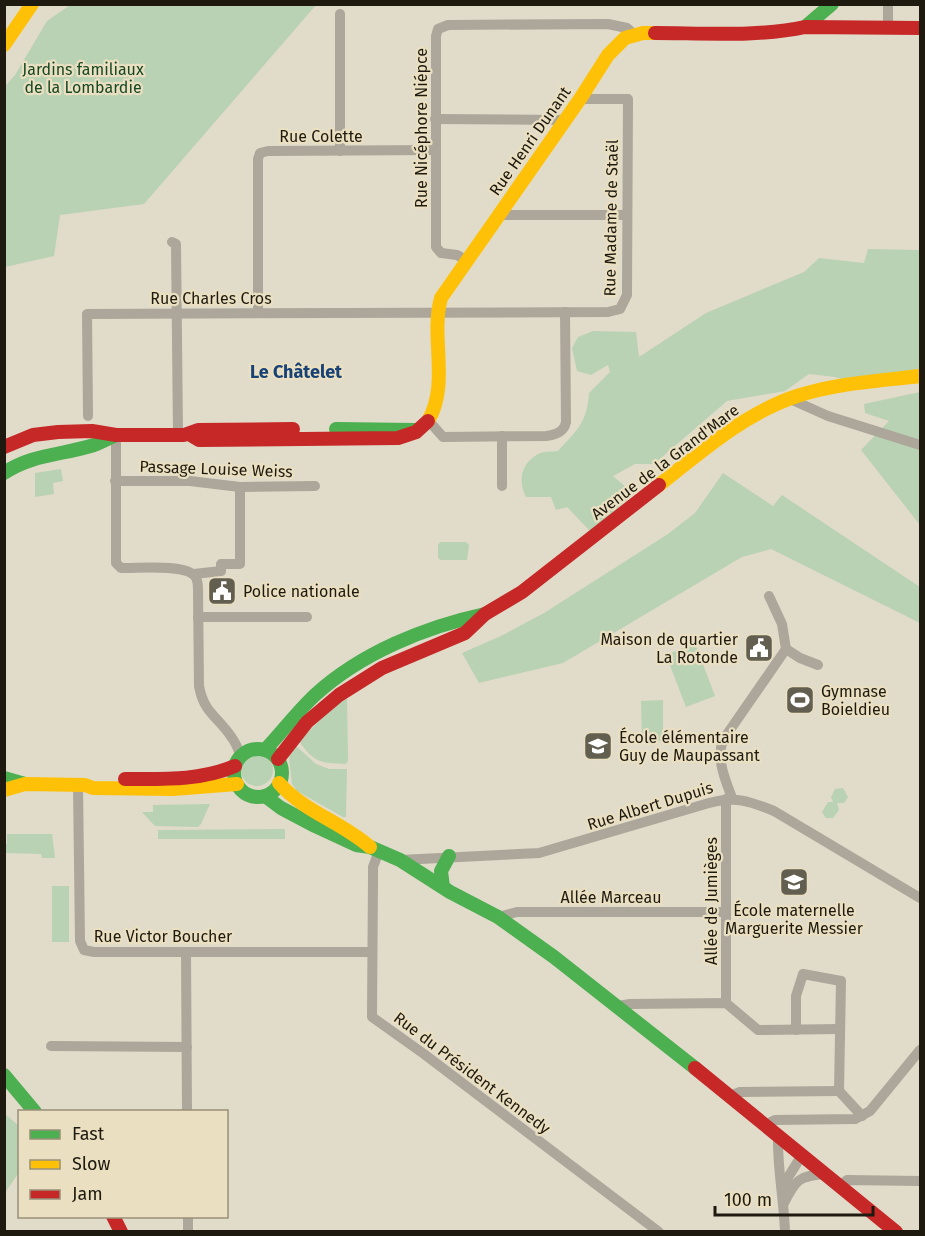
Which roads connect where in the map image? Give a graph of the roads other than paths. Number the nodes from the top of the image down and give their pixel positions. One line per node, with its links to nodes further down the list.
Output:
1 (32, 4): 9 (street)
2 (832, 4): 5 (street)
3 (888, 4): 6 (street)
4 (340, 14): 14 (street)
5 (805, 27): 6 (street); 8 (street)
6 (888, 28): 7 (street)
7 (921, 28)
8 (635, 35): 10 (street, Rue Henri Dunant); 11 (street, Rue Nicéphore Niépce)
9 (4, 45)
10 (580, 99): 12 (street, Rue Henri Dunant); 16 (street, Rue Madame de Staël)
11 (435, 119): 12 (street); 13 (street, Rue Nicéphore Niépce)
12 (566, 120): 15 (street, Rue Henri Dunant)
13 (436, 150): 14 (street, Rue Colette); 18 (street, Rue Nicéphore Niépce)
14 (340, 151): 22 (street, Rue Colette)
15 (500, 214): 16 (street); 18 (street, Rue Henri Dunant)
16 (627, 215): 20 (street, Rue Madame de Staël)
17 (172, 242): 21 (street)
18 (468, 261): 19 (street, Rue Henri Dunant)
19 (437, 312): 20 (street, Rue Madame de Staël); 22 (street, Rue Charles Cros); 26 (street, Rue Henri Dunant)
20 (565, 312): 29 (street)
21 (177, 313): 22 (street, Rue Charles Cros); 25 (street, Rue Charles Cros); 27 (street)
22 (258, 313)
23 (921, 376): 24 (street, Avenue de la Grand'Mare)
24 (790, 399): 30 (street); 39 (street, Avenue de la Grand'Mare)
25 (88, 416)
26 (423, 425): 27 (street); 29 (street)
27 (183, 434): 28 (street)
28 (116, 435): 31 (street); 32 (street); 33 (street)
29 (502, 436): 35 (street)
30 (921, 445)
31 (4, 447)
32 (4, 473)
33 (116, 481): 36 (street, Passage Louise Weiss); 37 (street)
34 (315, 486): 36 (street, Passage Louise Weiss)
35 (502, 486)
36 (240, 487): 37 (street)
37 (194, 574): 40 (street)
38 (769, 596): 42 (street)
39 (485, 614): 44 (street, Avenue de la Grand'Mare); 45 (street, Avenue de la Grand'Mare)
40 (198, 617): 41 (street); 46 (street)
41 (307, 617)
42 (786, 649): 43 (street); 54 (street, Allée de Jumièges)
43 (818, 665)
44 (265, 750): 45 (street); 46 (street)
45 (278, 759): 48 (street)
46 (238, 761): 50 (street); 51 (street)
47 (4, 778): 49 (street)
48 (279, 783): 53 (street); 55 (street)
49 (25, 784): 51 (street); 52 (street)
50 (237, 784): 51 (street); 53 (street)
51 (82, 785): 62 (street, Rue Victor Boucher)
52 (4, 790)
53 (265, 796): 55 (street)
54 (729, 798): 56 (street, Rue Albert Dupuis); 59 (street, Rue Albert Dupuis); 60 (street, Allée de Jumièges)
55 (374, 849): 57 (street); 63 (street, Rue du Président Kennedy)
56 (449, 856): 57 (street, Rue Albert Dupuis); 58 (street)
57 (400, 860): 58 (street)
58 (443, 887): 61 (street)
59 (921, 898)
60 (726, 912): 61 (street, Allée Marceau); 64 (street, Allée de Jumièges)
61 (498, 917): 65 (street)
62 (186, 952): 63 (street, Rue Victor Boucher); 69 (street)
63 (372, 952): 86 (street, Rue du Président Kennedy)
64 (726, 1003): 65 (street); 67 (street)
65 (618, 1006): 73 (street)
66 (840, 1029): 67 (street); 67 (street); 72 (street)
67 (796, 1030)
68 (51, 1046): 69 (street)
69 (187, 1047): 75 (street)
70 (921, 1050): 76 (street)
71 (4, 1075): 74 (street)
72 (839, 1091): 73 (street); 76 (street)
73 (730, 1096): 77 (street)
74 (33, 1110)
75 (187, 1110)
76 (862, 1116): 77 (street)
77 (765, 1125): 78 (street)
78 (778, 1135): 79 (street); 83 (street)
79 (802, 1155): 80 (street); 83 (street)
80 (826, 1174): 82 (street); 83 (street)
81 (921, 1181): 82 (street)
82 (841, 1185): 88 (street)
83 (784, 1203): 87 (street)
84 (113, 1218): 85 (street)
85 (121, 1232)
86 (659, 1232)
87 (784, 1232)
88 (896, 1232)

